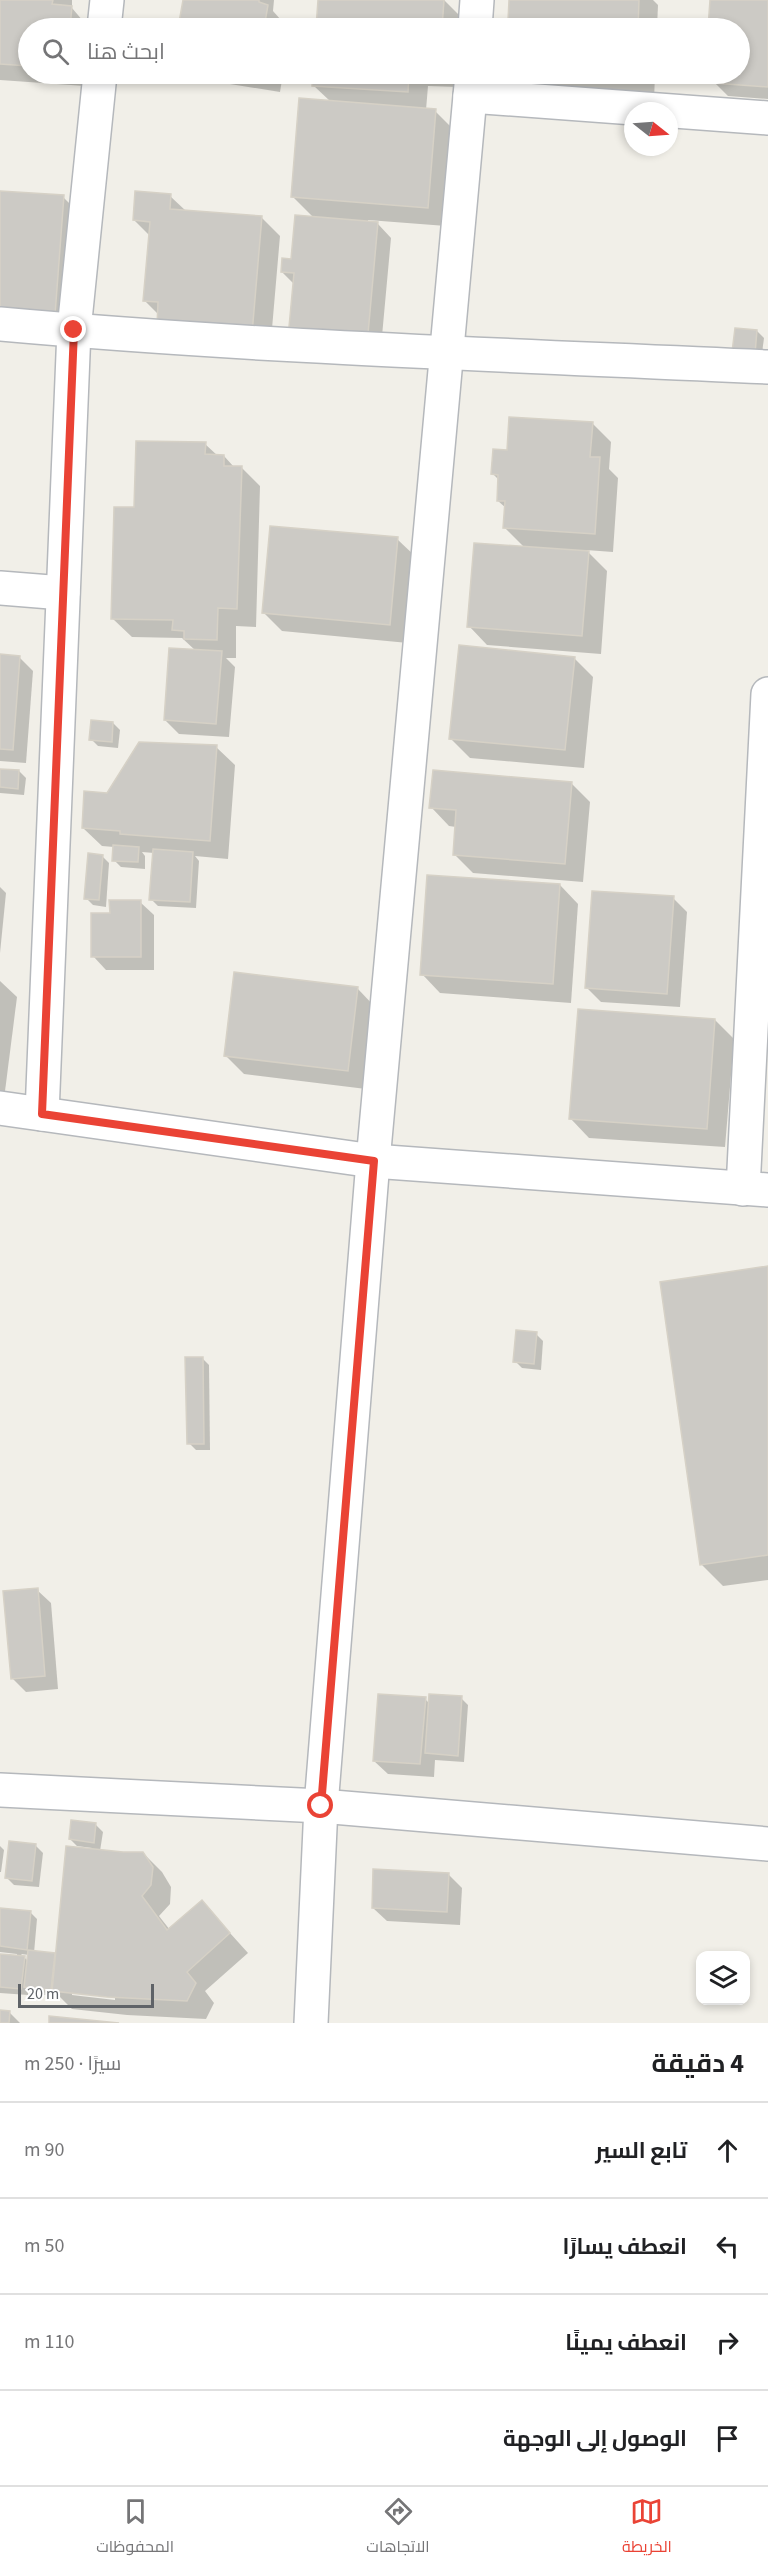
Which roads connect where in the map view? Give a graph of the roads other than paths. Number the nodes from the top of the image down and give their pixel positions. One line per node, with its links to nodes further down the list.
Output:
1 (107, 0): 3 (street)
2 (477, 0): 4 (street)
3 (105, 18)
4 (476, 18)
5 (99, 84): 9 (street)
6 (471, 85): 7 (street); 10 (street)
7 (768, 118)
8 (0, 324): 9 (street)
9 (74, 330): 10 (street); 13 (street)
10 (446, 352): 11 (street); 17 (street)
11 (768, 367)
12 (0, 588): 13 (street)
13 (63, 593): 16 (street)
14 (768, 693): 18 (street)
15 (0, 1108): 16 (street)
16 (42, 1114): 17 (street)
17 (374, 1161): 18 (street); 20 (street)
18 (755, 1189)
19 (0, 1790): 20 (street)
20 (321, 1806): 21 (street); 22 (street)
21 (768, 1844)
22 (311, 2023)

